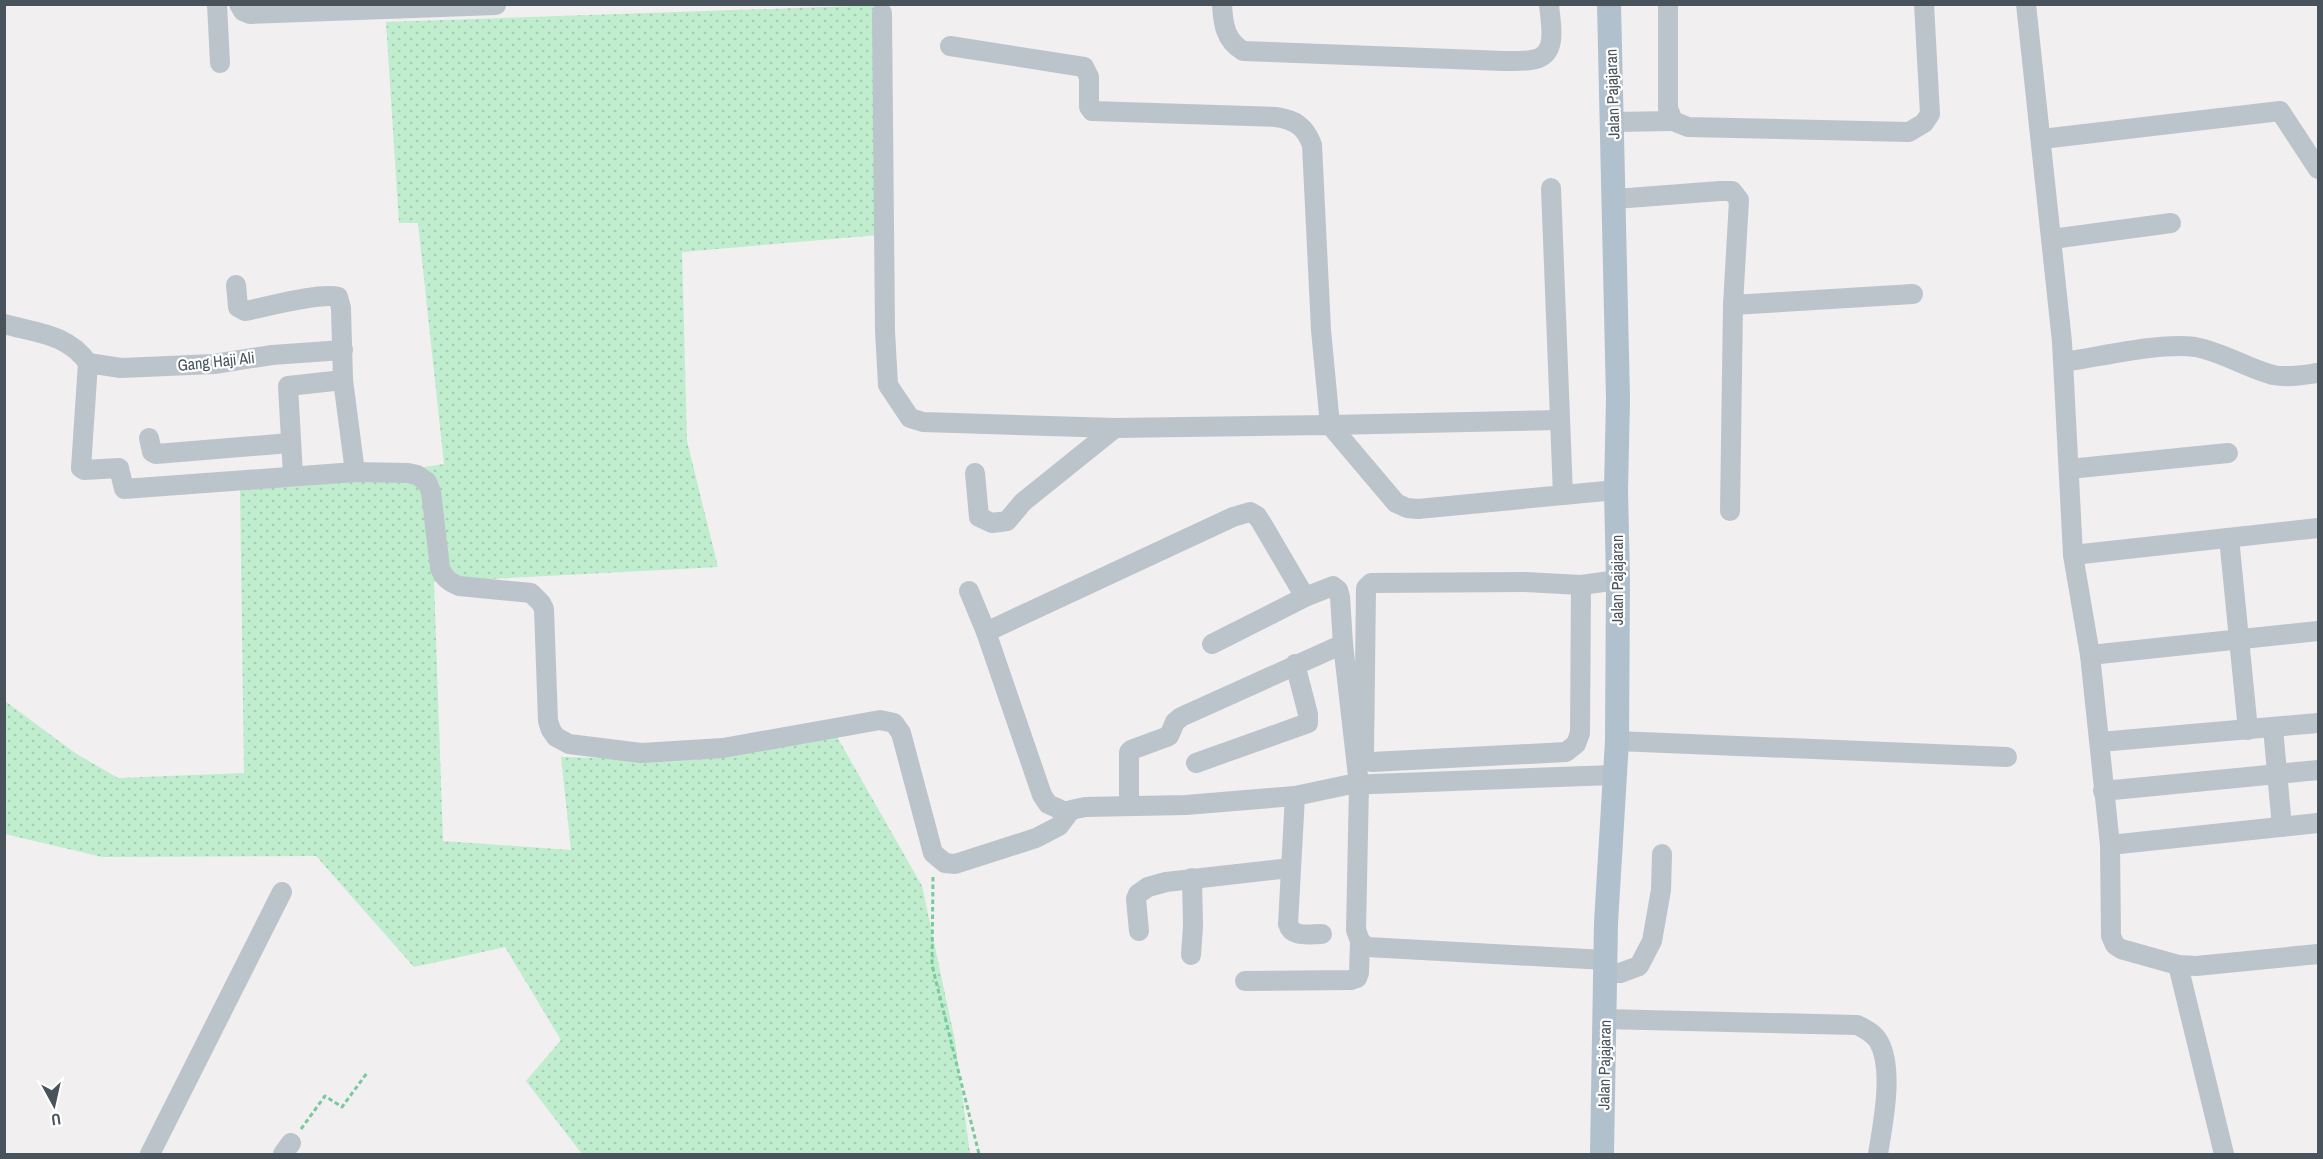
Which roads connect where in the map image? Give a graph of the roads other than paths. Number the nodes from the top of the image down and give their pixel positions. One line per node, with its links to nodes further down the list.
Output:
1 (217, 4): 13 (street)
2 (239, 4): 10 (street)
3 (1222, 4): 4 (street)
4 (1549, 4)
5 (1609, 4): 14 (main road, Jalan Pajajaran)
6 (1668, 4): 15 (street)
7 (1924, 4): 15 (street)
8 (2026, 4): 16 (street)
9 (496, 5): 10 (street)
10 (389, 6)
11 (882, 13): 33 (street)
12 (950, 46): 32 (street)
13 (220, 63)
14 (1613, 122): 15 (street); 19 (main road, Jalan Pajajaran)
15 (1673, 122)
16 (2042, 139): 17 (street); 21 (street)
17 (2319, 169)
18 (1551, 188): 31 (street)
19 (1615, 200): 24 (street); 41 (main road, Jalan Pajajaran)
20 (2171, 223): 21 (street)
21 (2052, 239): 27 (street)
22 (236, 285): 26 (street)
23 (1914, 294): 24 (street)
24 (1733, 305): 43 (street)
25 (4, 324): 28 (street)
26 (343, 350): 28 (street, Gang Haji Ali); 30 (street)
27 (2063, 362): 29 (street); 37 (street)
28 (88, 363): 40 (street)
29 (2319, 373)
30 (344, 380): 35 (street); 38 (street)
31 (1560, 420): 32 (street); 42 (street)
32 (1330, 426): 33 (street); 42 (street)
33 (1115, 428): 39 (street)
34 (149, 438): 35 (street)
35 (290, 443): 40 (street)
36 (2228, 453): 37 (street)
37 (2069, 469): 46 (street)
38 (355, 472): 40 (street); 72 (street)
39 (975, 473)
40 (293, 476)
41 (1616, 490): 42 (street); 47 (main road, Jalan Pajajaran)
42 (1563, 495)
43 (1730, 511)
44 (2319, 528): 45 (street)
45 (2229, 538): 46 (street); 53 (street)
46 (2073, 555): 56 (street)
47 (1618, 580): 48 (street); 61 (main road, Jalan Pajajaran)
48 (1581, 585): 48 (street)
49 (969, 591): 52 (street)
50 (1305, 597): 52 (street); 54 (street); 55 (street)
51 (2319, 631): 53 (street)
52 (986, 632): 72 (street)
53 (2240, 639): 56 (street); 60 (street)
54 (1212, 644)
55 (1343, 644): 57 (street); 68 (street)
56 (2090, 655): 62 (street)
57 (1295, 664): 64 (street); 71 (street)
58 (2319, 723): 59 (street)
59 (2274, 728): 60 (street); 67 (street)
60 (2248, 730): 62 (street)
61 (1617, 741): 63 (street); 66 (main road, Jalan Pajajaran)
62 (2100, 742): 69 (street)
63 (2007, 757)
64 (1196, 763)
65 (2319, 770): 67 (street)
66 (1613, 775): 68 (street); 86 (main road, Jalan Pajajaran)
67 (2277, 775): 69 (street); 74 (street)
68 (1359, 785): 70 (street); 82 (street)
69 (2103, 791): 75 (street)
70 (1295, 796): 71 (street); 77 (street)
71 (1129, 805): 72 (street)
72 (1068, 813)
73 (2319, 823): 74 (street)
74 (2282, 827): 75 (street)
75 (2110, 845): 85 (street)
76 (1662, 854): 86 (street)
77 (1290, 868): 78 (street); 81 (street)
78 (1192, 878): 80 (street); 84 (street)
79 (282, 892): 89 (street)
80 (1139, 931)
81 (1322, 934)
82 (1360, 941): 86 (street); 87 (street)
83 (2319, 954): 85 (street)
84 (1191, 955)
85 (2178, 965): 92 (street)
86 (1605, 967): 88 (main road, Jalan Pajajaran)
87 (1245, 981)
88 (1605, 1019): 90 (main road, Jalan Pajajaran); 91 (street)
89 (150, 1155)
90 (1602, 1155)
91 (1878, 1155)
92 (2224, 1155)

